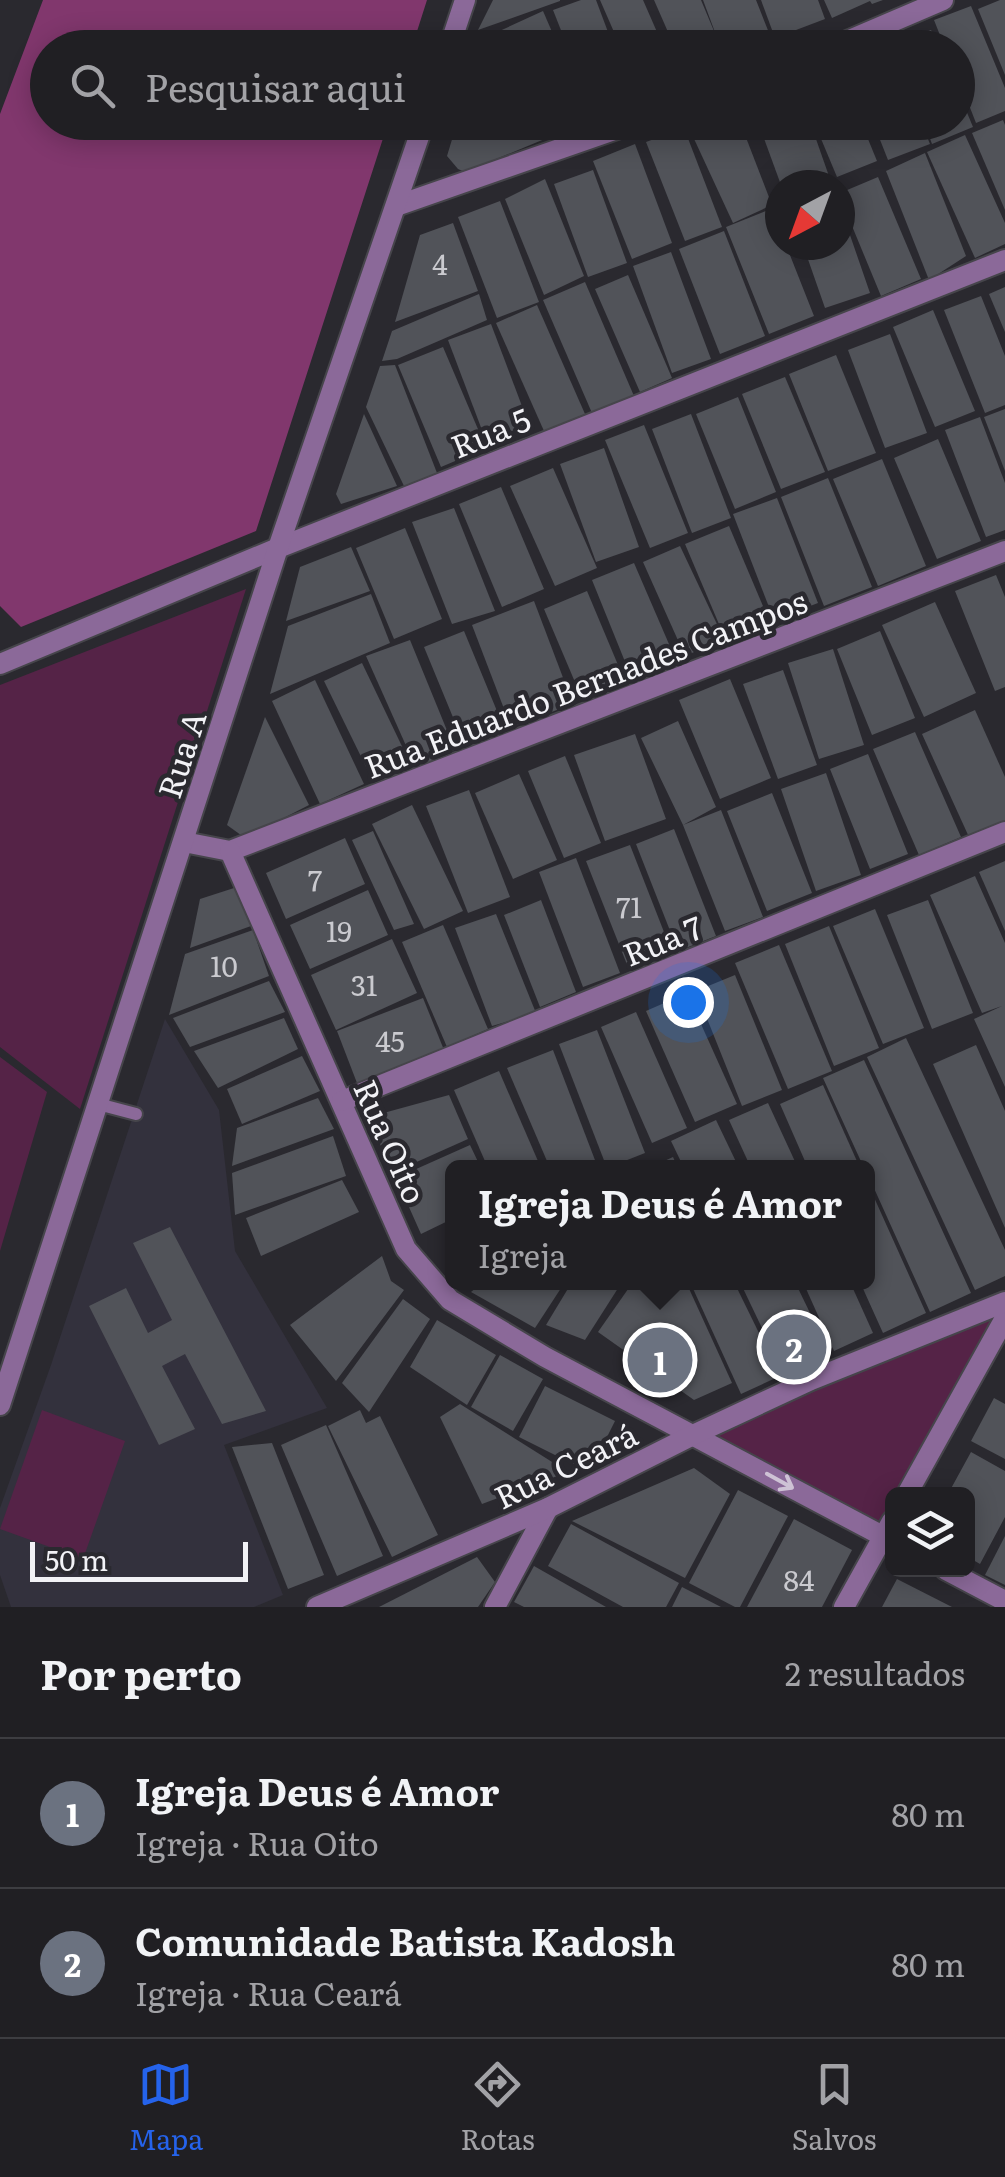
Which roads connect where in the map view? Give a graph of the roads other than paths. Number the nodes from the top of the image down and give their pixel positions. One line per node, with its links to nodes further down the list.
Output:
1 (466, 0): 3 (street)
2 (943, 0): 4 (street)
3 (456, 30)
4 (874, 30)
5 (418, 140): 7 (street, Rua A)
6 (585, 140): 7 (street)
7 (396, 206): 9 (street, Rua A)
8 (1005, 260): 9 (street, Rua 5)
9 (278, 548): 11 (street, Rua 5); 13 (street, Rua A)
10 (1005, 551): 14 (street, Rua Eduardo Bernades Campos)
11 (0, 664)
12 (1005, 832): 15 (street, Rua 7)
13 (184, 842): 14 (street); 16 (street, Rua A)
14 (230, 851): 15 (street, Rua Oito)
15 (342, 1102): 21 (street, Rua Oito)
16 (98, 1104): 17 (lane); 20 (street, Rua A)
17 (136, 1114)
18 (1005, 1302): 21 (street, Rua Ceará)
19 (1005, 1318): 22 (street)
20 (0, 1405)
21 (695, 1434): 23 (street, Rua Ceará); 24 (street, Rua Oito, one-way to 24)
22 (911, 1487)
23 (548, 1508): 28 (street, Rua Ceará); 29 (street)
24 (885, 1530)
25 (885, 1541): 30 (street)
26 (959, 1577): 27 (street)
27 (1005, 1601)
28 (316, 1607)
29 (494, 1607)
30 (844, 1607)

